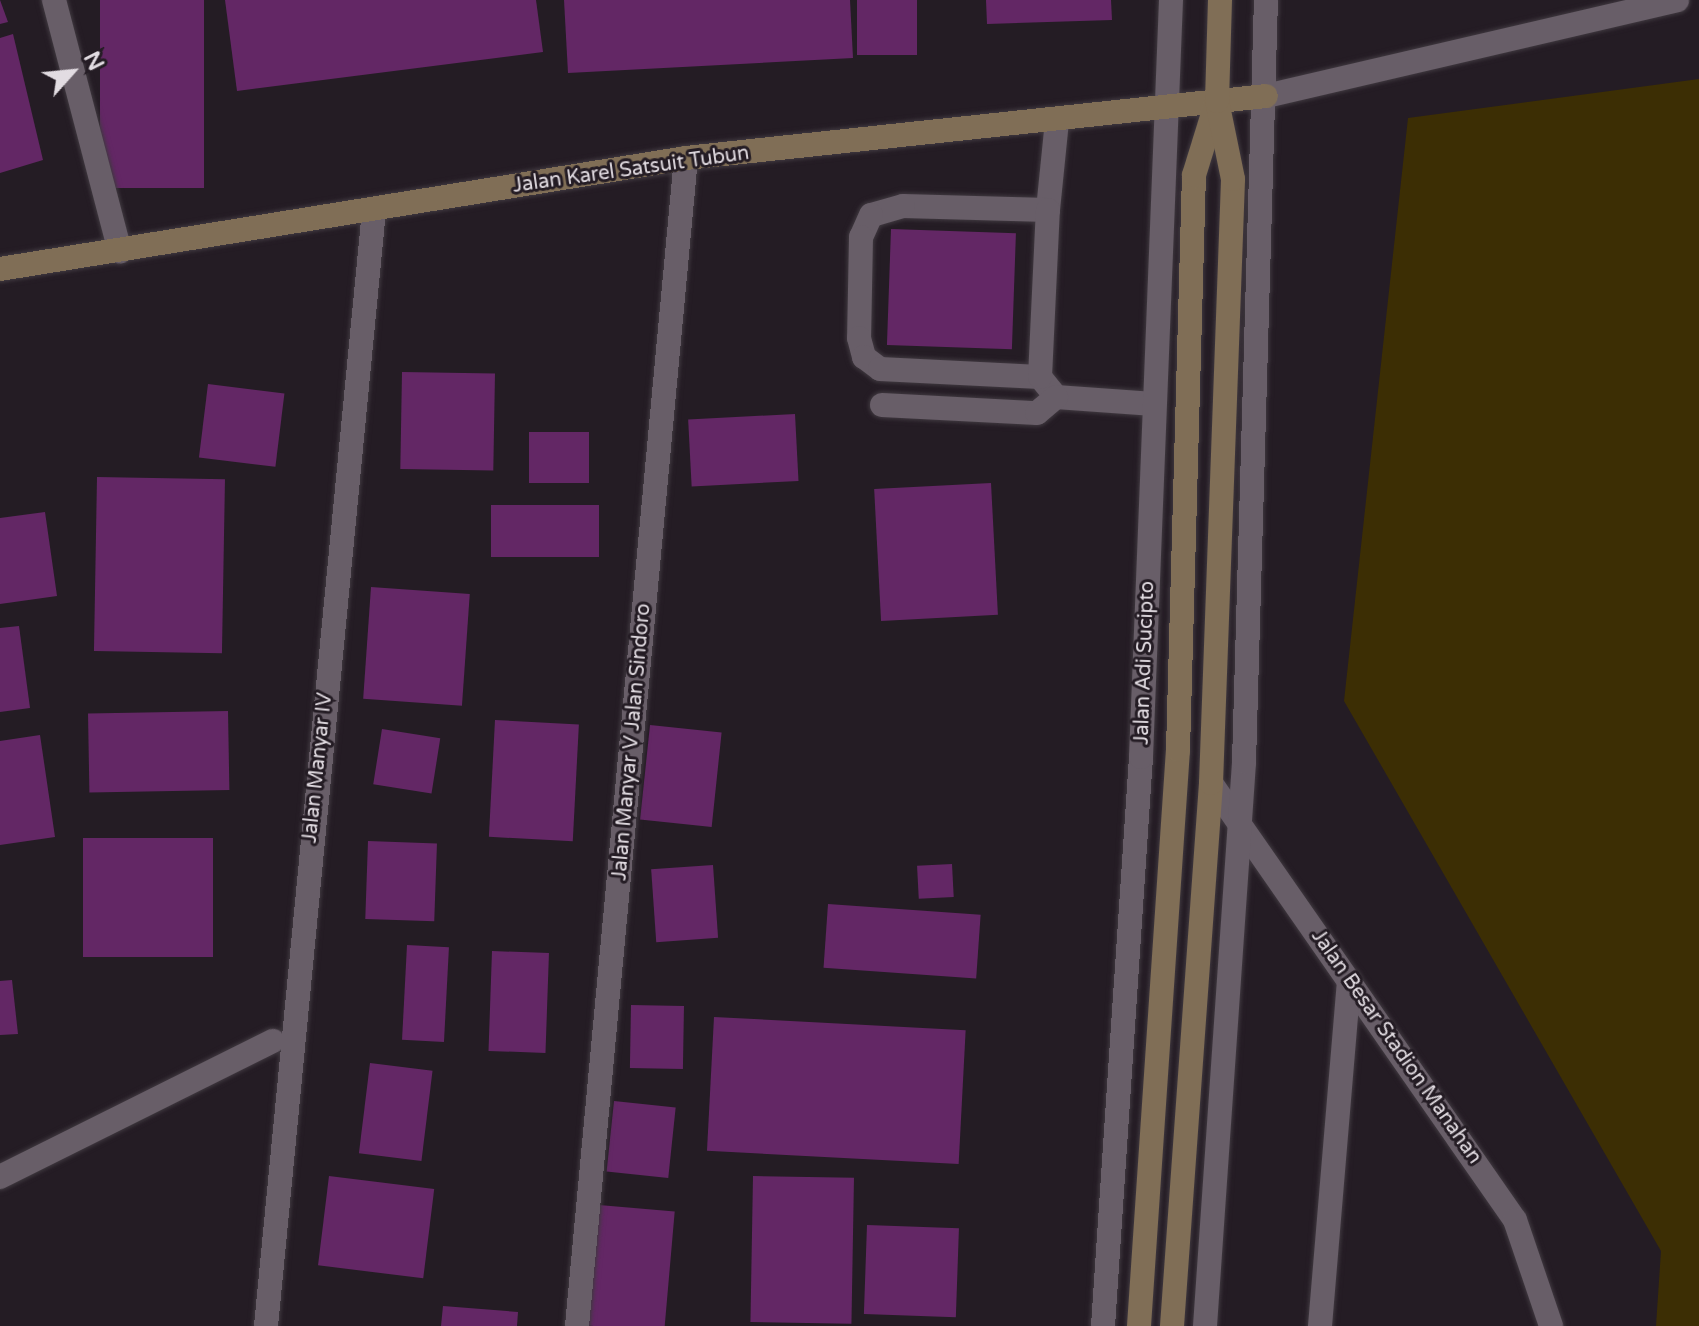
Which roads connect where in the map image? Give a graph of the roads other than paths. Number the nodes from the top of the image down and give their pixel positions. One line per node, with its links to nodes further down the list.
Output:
1 (54, 0): 13 (street)
2 (1171, 0): 8 (street, Jalan Adi Sucipto)
3 (1220, 0): 7 (main road, Jalan Adi Sucipto)
4 (1266, 0): 6 (street)
5 (1677, 0): 6 (street)
6 (1266, 96): 7 (main road, Jalan Karel Satsuit Tubun); 24 (street)
7 (1217, 101): 8 (main road, Jalan Karel Satsuit Tubun); 20 (main road, Jalan Adi Sucipto); 21 (main road, Jalan Adi Sucipto)
8 (1169, 106): 9 (main road, Jalan Karel Satsuit Tubun); 17 (street, Jalan Adi Sucipto)
9 (1057, 121): 10 (main road, Jalan Karel Satsuit Tubun); 12 (street)
10 (686, 158): 11 (main road, Jalan Karel Satsuit Tubun); 33 (street, Jalan Manyar V Jalan Sindoro)
11 (374, 210): 13 (main road, Jalan Karel Satsuit Tubun); 32 (street, Jalan Manyar IV)
12 (1048, 210): 15 (street); 15 (street)
13 (120, 252): 14 (main road, Jalan Karel Satsuit Tubun)
14 (0, 269)
15 (1040, 377): 16 (street)
16 (1056, 397): 17 (street); 18 (street)
17 (1154, 404): 19 (street, Jalan Adi Sucipto)
18 (882, 405)
19 (1146, 646): 20 (street); 22 (street, Jalan Adi Sucipto)
20 (1182, 646): 23 (main road, Jalan Adi Sucipto)
21 (1211, 783): 24 (street, Jalan Besar Stadion Manahan); 36 (main road, Jalan Adi Sucipto)
22 (1139, 803): 23 (street); 26 (street, Jalan Adi Sucipto)
23 (1174, 804): 27 (main road, Jalan Adi Sucipto)
24 (1239, 819): 25 (street, Jalan Besar Stadion Manahan); 37 (street)
25 (1349, 980): 38 (street); 39 (street, Jalan Besar Stadion Manahan)
26 (1124, 1002): 27 (street); 30 (street, Jalan Adi Sucipto)
27 (1161, 1004): 31 (main road, Jalan Adi Sucipto)
28 (273, 1041): 29 (street)
29 (0, 1177)
30 (1112, 1200): 31 (street); 34 (street, Jalan Adi Sucipto)
31 (1148, 1204): 35 (main road, Jalan Adi Sucipto)
32 (266, 1326)
33 (577, 1326)
34 (1103, 1326)
35 (1139, 1326)
36 (1172, 1326)
37 (1205, 1326)
38 (1320, 1326)
39 (1551, 1326)

